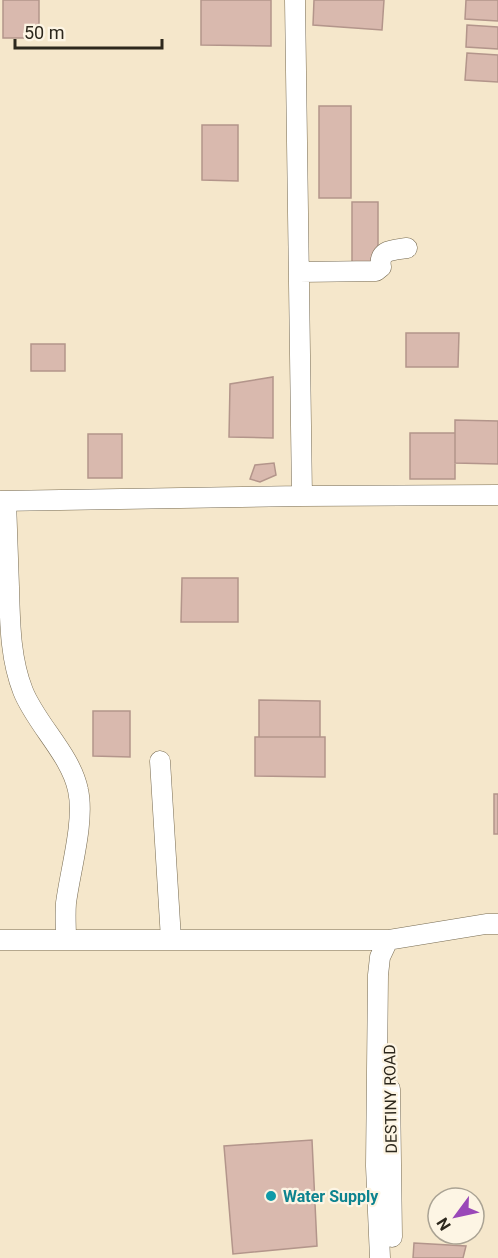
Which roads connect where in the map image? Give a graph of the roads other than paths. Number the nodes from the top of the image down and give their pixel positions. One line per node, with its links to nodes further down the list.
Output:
1 (295, 0): 3 (street)
2 (406, 248): 3 (street)
3 (299, 273): 5 (street)
4 (498, 495): 5 (street)
5 (302, 496): 6 (street)
6 (3, 501): 11 (street)
7 (160, 761): 9 (street)
8 (498, 924): 12 (street)
9 (171, 939): 11 (street); 12 (street)
10 (0, 940): 11 (street)
11 (66, 940)
12 (388, 940): 13 (street); 14 (street, DESTINY ROAD)
13 (380, 1258)
14 (392, 1258)

